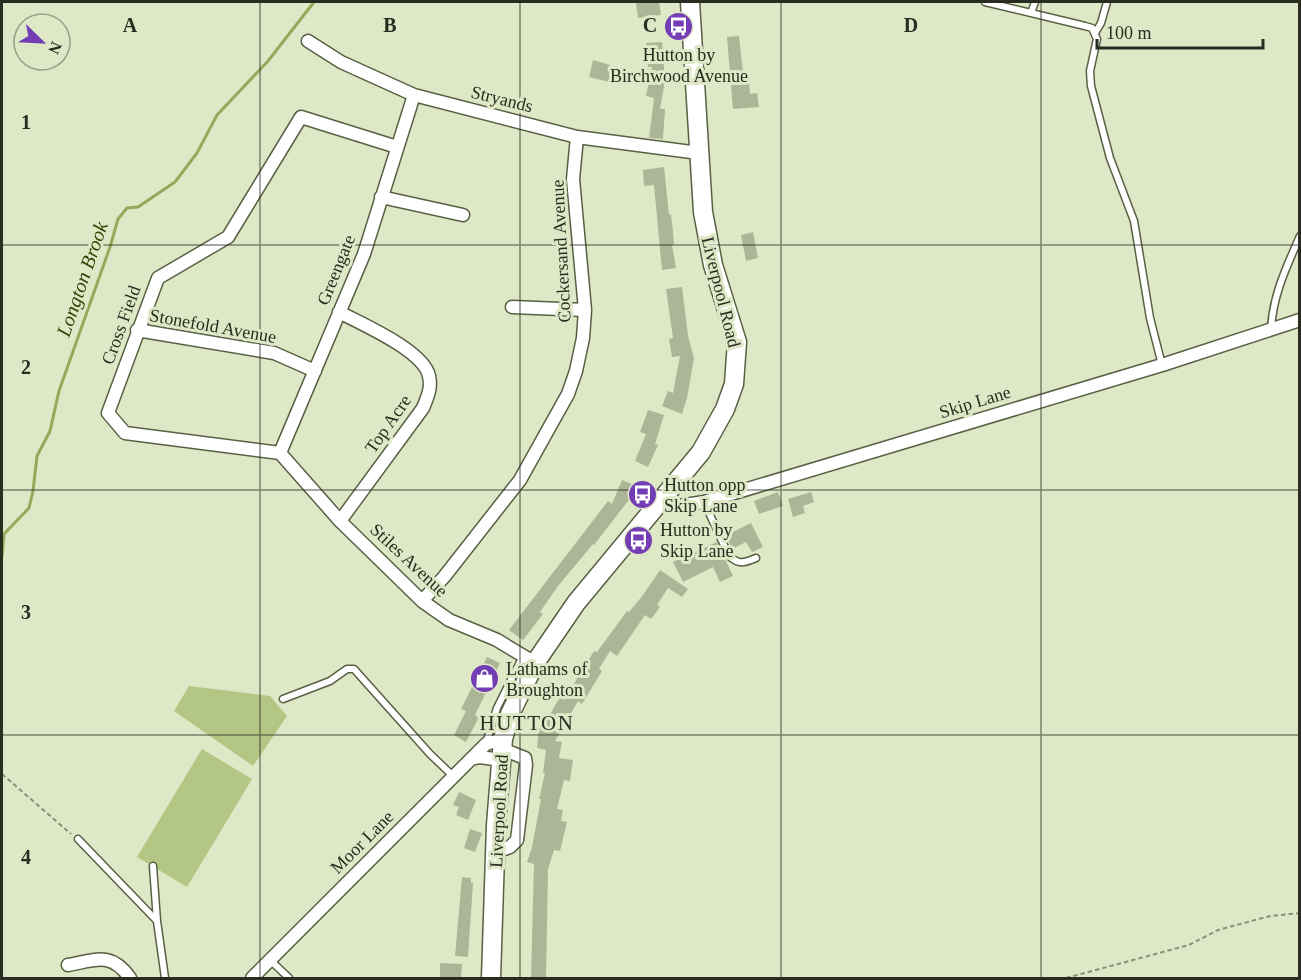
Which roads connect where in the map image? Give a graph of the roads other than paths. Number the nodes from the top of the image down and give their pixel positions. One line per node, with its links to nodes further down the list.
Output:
1 (690, 2): 11 (street, Liverpool Road)
2 (985, 2): 5 (lane)
3 (1035, 2): 5 (lane)
4 (1107, 2): 6 (lane)
5 (1032, 13): 6 (lane)
6 (1095, 33): 21 (lane)
7 (308, 41): 8 (street, Stryands)
8 (414, 95): 9 (street, Stryands); 10 (street, Greengate)
9 (577, 137): 11 (street, Stryands); 16 (street, Cockersand Avenue)
10 (397, 147): 12 (street, Greengate); 20 (street, Cross Field)
11 (699, 153): 25 (street, Liverpool Road)
12 (381, 197): 13 (street); 17 (street, Greengate)
13 (463, 215)
14 (1299, 236): 19 (lane)
15 (512, 308): 16 (street)
16 (585, 310): 28 (street, Cockersand Avenue)
17 (339, 312): 22 (street, Greengate); 26 (street, Top Acre)
18 (1299, 320): 19 (street, Skip Lane)
19 (1271, 329): 21 (street, Skip Lane)
20 (137, 330): 22 (street, Stonefold Avenue); 23 (street, Cross Field)
21 (1162, 365): 24 (street, Skip Lane)
22 (315, 371): 23 (street, Greengate)
23 (280, 453): 26 (street, Stiles Avenue)
24 (704, 501): 25 (street, Skip Lane); 27 (lane)
25 (658, 502): 29 (street, Liverpool Road)
26 (340, 521): 28 (street, Stiles Avenue)
27 (756, 558)
28 (422, 601): 29 (street, Stiles Avenue)
29 (529, 659): 31 (street, Liverpool Road)
30 (283, 699): 33 (lane)
31 (498, 748): 32 (street, Moor Lane); 32 (street); 35 (street, Liverpool Road); 35 (street)
32 (471, 759): 33 (street, Moor Lane)
33 (453, 776): 38 (street, Moor Lane)
34 (78, 839): 37 (lane)
35 (496, 852): 44 (street, Liverpool Road)
36 (153, 866): 37 (lane)
37 (157, 921): 41 (lane)
38 (270, 959): 42 (street, Moor Lane); 43 (lane)
39 (68, 965): 40 (street)
40 (130, 978)
41 (165, 978)
42 (252, 978)
43 (289, 978)
44 (491, 978)

